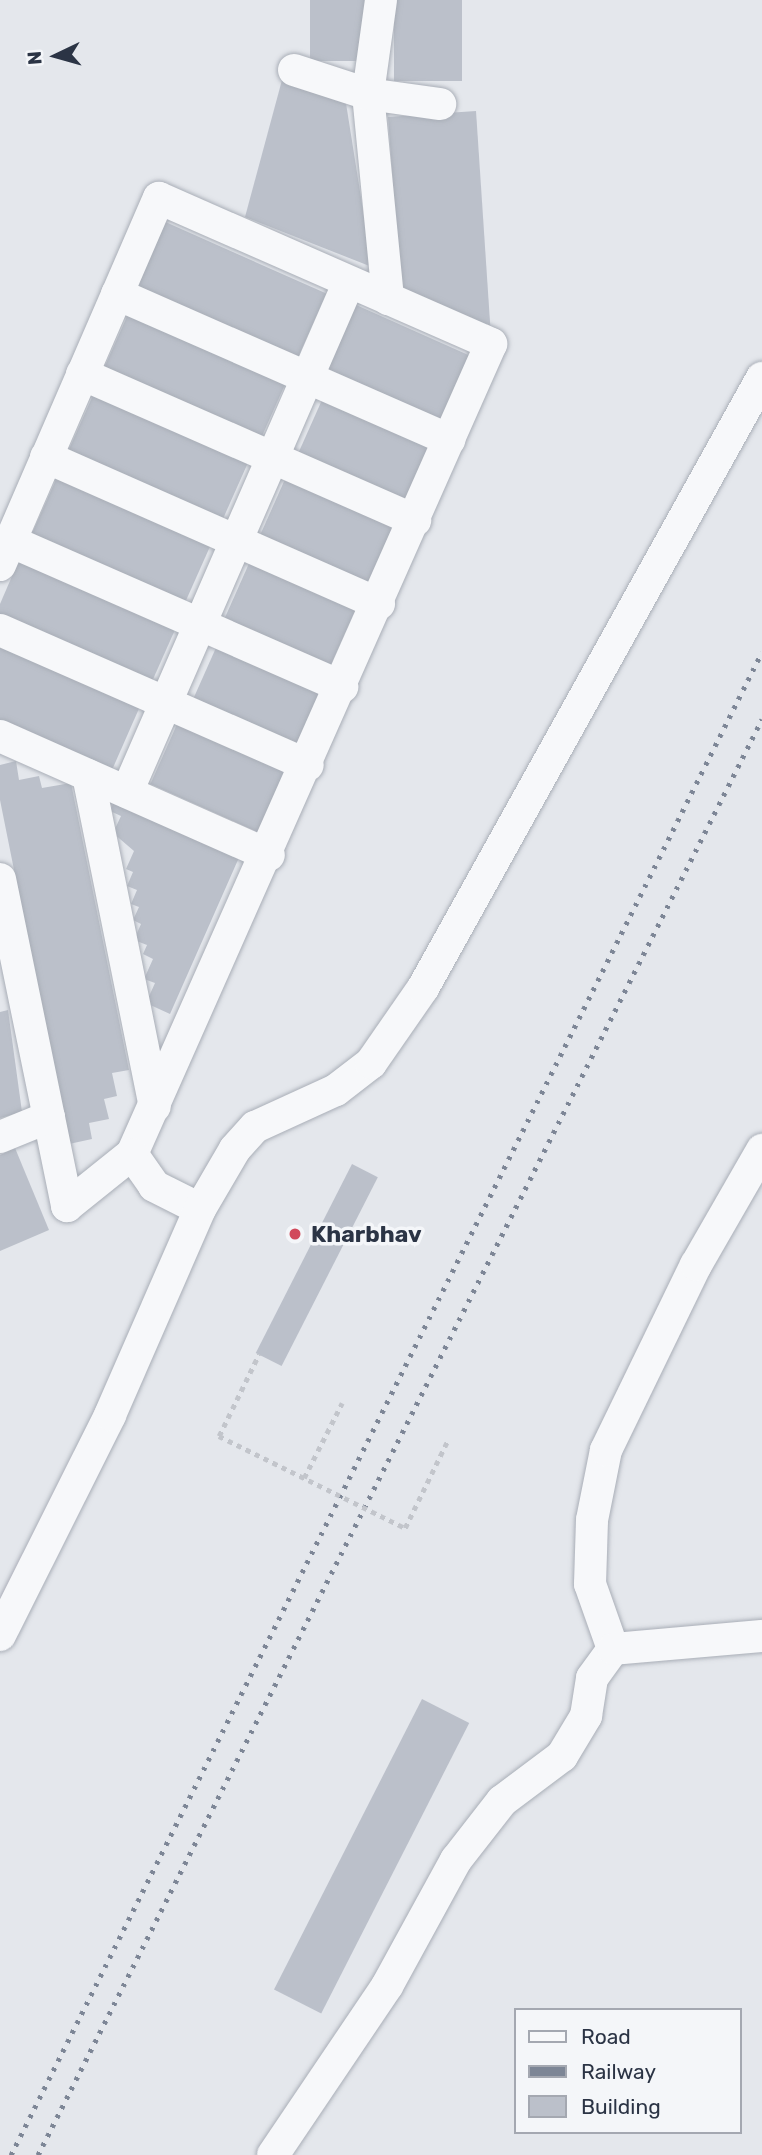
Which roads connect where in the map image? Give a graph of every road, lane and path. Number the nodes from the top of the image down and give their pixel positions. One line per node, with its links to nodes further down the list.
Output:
1 (381, 0): 3 (street)
2 (294, 69): 3 (street)
3 (368, 94): 4 (street); 7 (street)
4 (440, 104)
5 (349, 282): 6 (street); 7 (street); 9 (street)
6 (117, 294): 8 (street); 9 (street)
7 (388, 299): 11 (street)
8 (82, 374): 12 (street); 13 (street)
9 (307, 377): 11 (street); 13 (street)
10 (762, 378): 35 (street)
11 (449, 440): 14 (street)
12 (46, 457): 15 (street); 16 (street)
13 (272, 458): 14 (street); 15 (street)
14 (415, 520): 17 (street)
15 (236, 541): 17 (street); 18 (street)
16 (5, 553): 18 (street)
17 (379, 604): 20 (street)
18 (200, 624): 20 (street); 21 (street)
19 (0, 630): 21 (street)
20 (342, 687): 23 (street)
21 (166, 703): 23 (street); 25 (street)
22 (0, 736): 24 (street)
23 (308, 765): 26 (street)
24 (88, 775): 25 (street); 30 (street)
25 (127, 792): 26 (street)
26 (269, 855): 30 (street)
27 (0, 879): 28 (street)
28 (5, 927): 29 (street)
29 (13, 1006): 31 (street)
30 (155, 1106): 34 (street)
31 (49, 1117): 32 (street); 34 (street)
32 (0, 1137)
33 (762, 1150): 42 (street)
34 (132, 1154): 35 (street)
35 (200, 1209): 40 (street)
36 (259, 1354): 39 (path, bridge)
37 (342, 1403): 39 (path)
38 (447, 1440): 39 (path, bridge)
39 (304, 1478)
40 (0, 1635)
41 (762, 1636): 42 (street)
42 (613, 1649): 43 (street)
43 (273, 2155)

